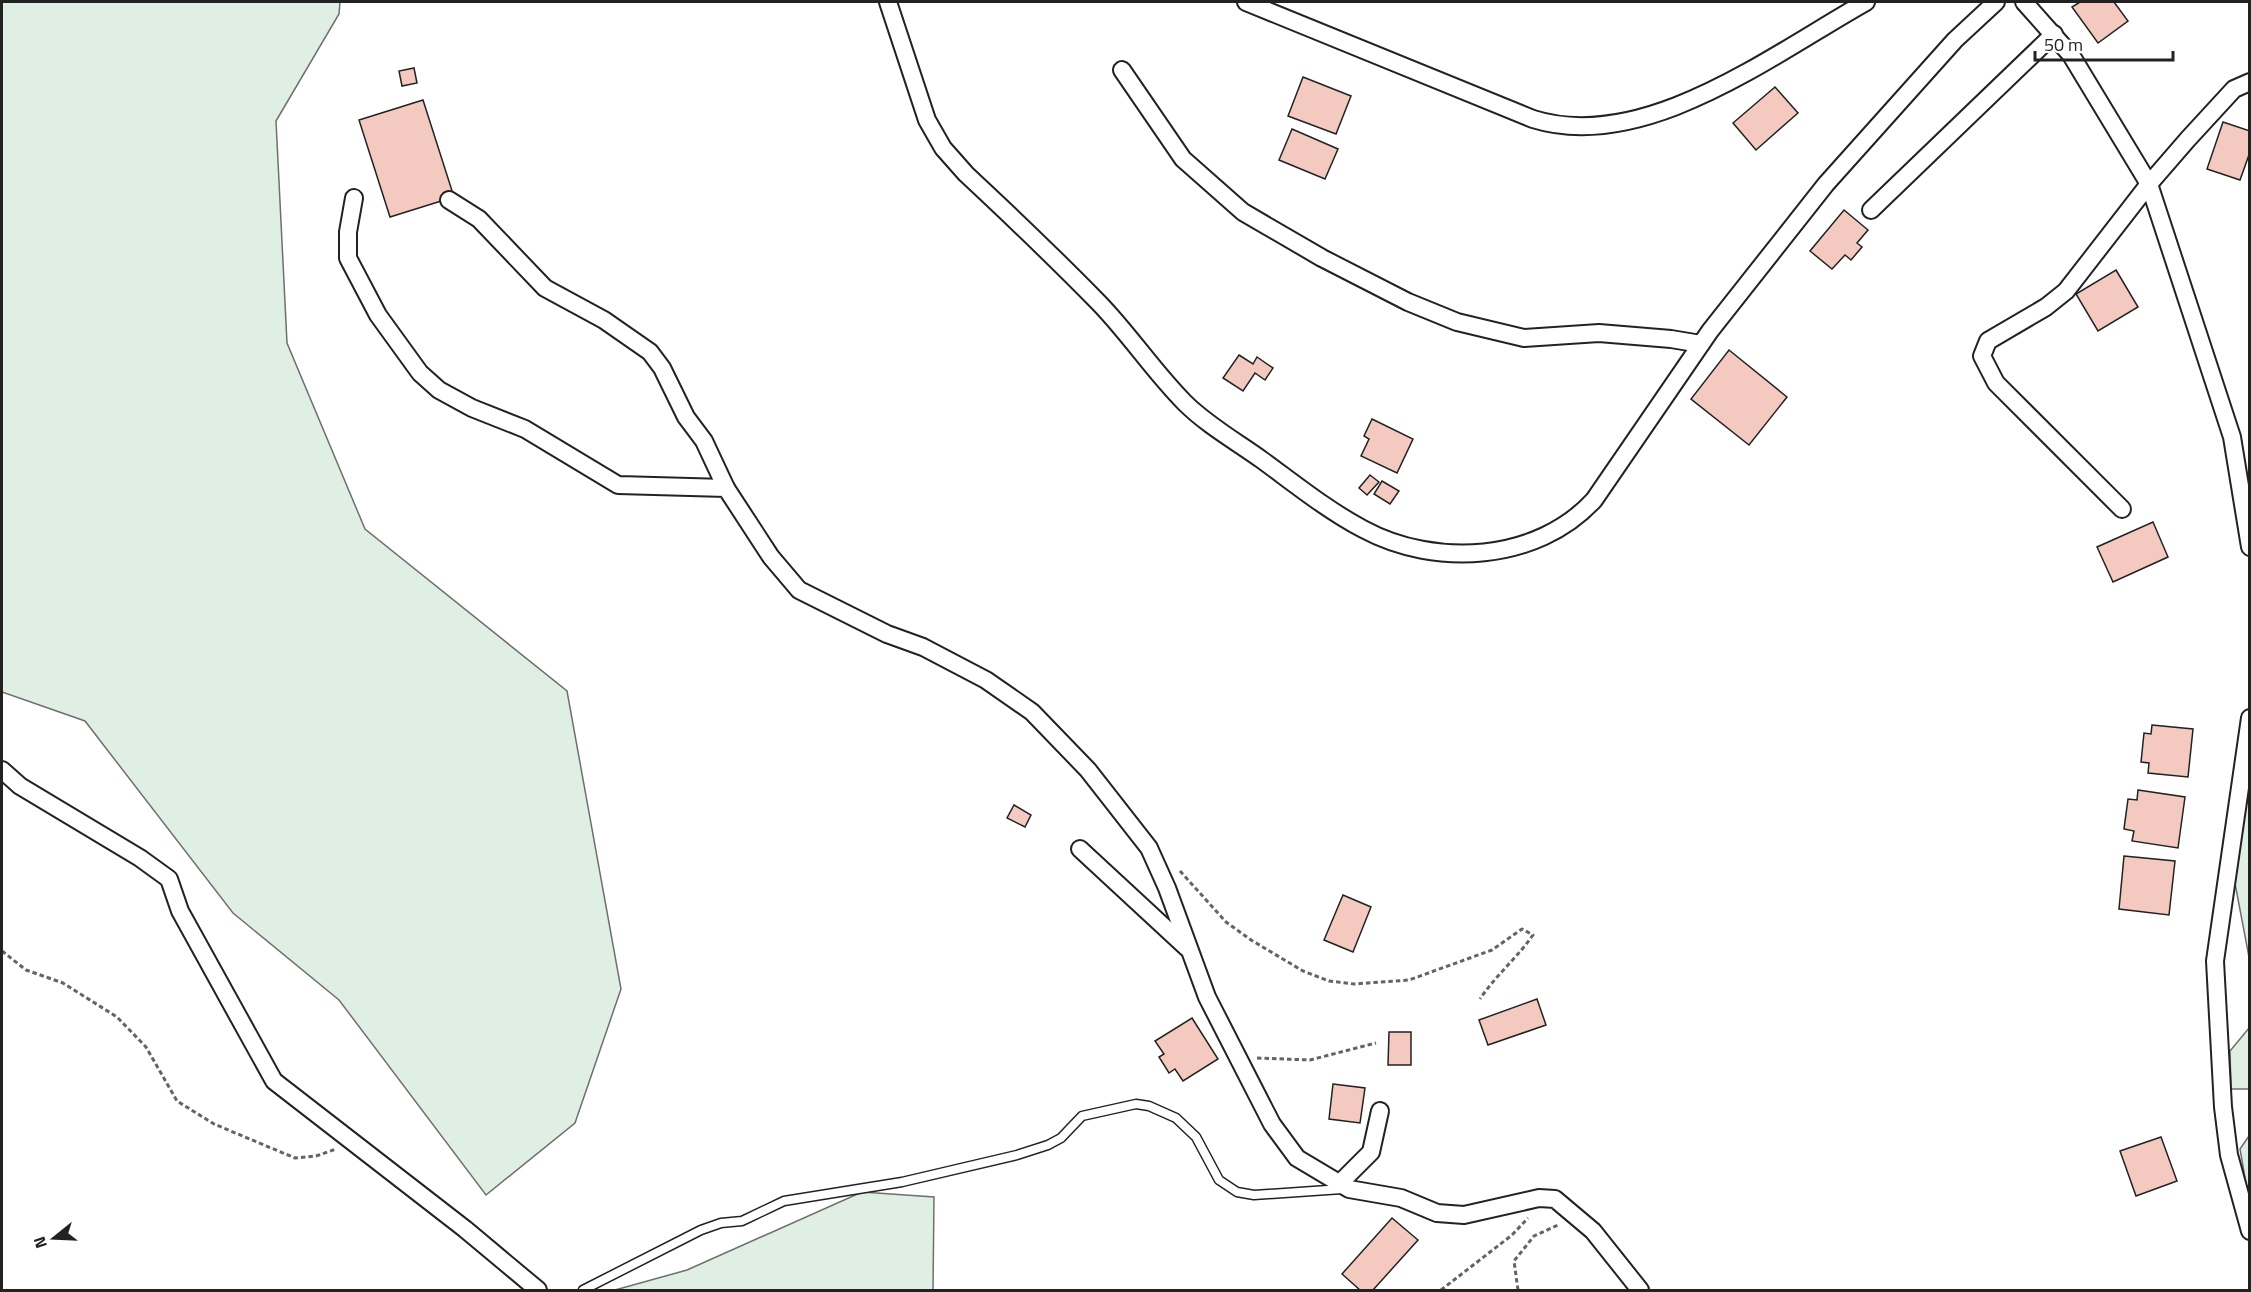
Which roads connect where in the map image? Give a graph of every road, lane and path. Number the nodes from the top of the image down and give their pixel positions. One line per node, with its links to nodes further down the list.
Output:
1 (888, 2): 13 (street)
2 (1246, 2): 3 (street)
3 (1866, 2)
4 (1996, 2): 13 (street)
5 (2024, 2): 6 (street)
6 (2054, 34): 9 (street); 12 (street)
7 (1122, 70): 13 (street)
8 (2250, 82): 9 (street)
9 (2149, 184): 15 (street); 16 (street)
10 (354, 198): 14 (street)
11 (449, 200): 14 (street)
12 (1871, 210)
13 (1701, 344)
14 (726, 488): 22 (street)
15 (2122, 509)
16 (2250, 547)
17 (2250, 718): 31 (street)
18 (2, 770): 27 (street)
19 (1080, 849): 22 (street)
20 (1178, 868): 23 (path)
21 (2, 951): 27 (path)
22 (1190, 951): 25 (street)
23 (1480, 999)
24 (1376, 1043): 25 (path)
25 (1238, 1057): 28 (street)
26 (1380, 1111): 28 (street)
27 (354, 1143): 32 (street)
28 (1343, 1186): 29 (street); 33 (lane)
29 (1548, 1197): 30 (street); 34 (path)
30 (1578, 1215): 35 (path); 36 (street)
31 (2250, 1231)
32 (538, 1290)
33 (583, 1290)
34 (1441, 1290)
35 (1518, 1290)
36 (1640, 1290)

